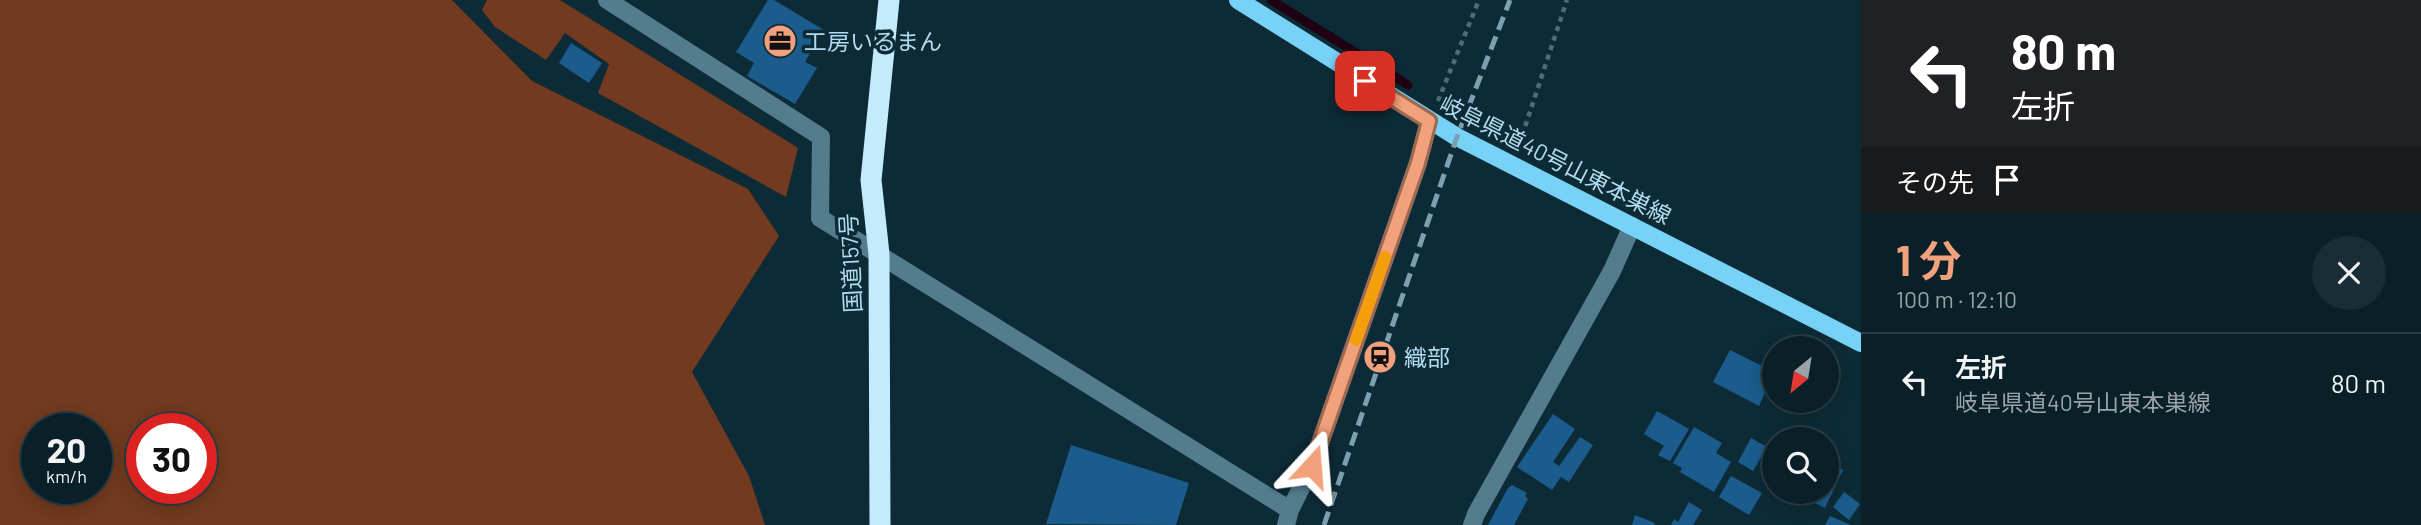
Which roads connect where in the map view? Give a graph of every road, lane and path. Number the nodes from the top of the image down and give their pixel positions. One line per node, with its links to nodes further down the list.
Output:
1 (607, 0): 9 (street)
2 (889, 0): 9 (highway, 国道157号)
3 (1238, 0): 6 (main road, 岐阜県道40号山東本巣線)
4 (1479, 0): 6 (path)
5 (1567, 0): 7 (path)
6 (1429, 121): 7 (main road, 岐阜県道40号山東本巣線); 11 (street)
7 (1511, 165): 8 (main road, 岐阜県道40号山東本巣線)
8 (1632, 226): 10 (main road, 岐阜県道40号山東本巣線); 13 (street)
9 (878, 254): 11 (street); 12 (highway, 国道157号)
10 (1861, 343)
11 (1288, 517)
12 (880, 525)
13 (1472, 525)

